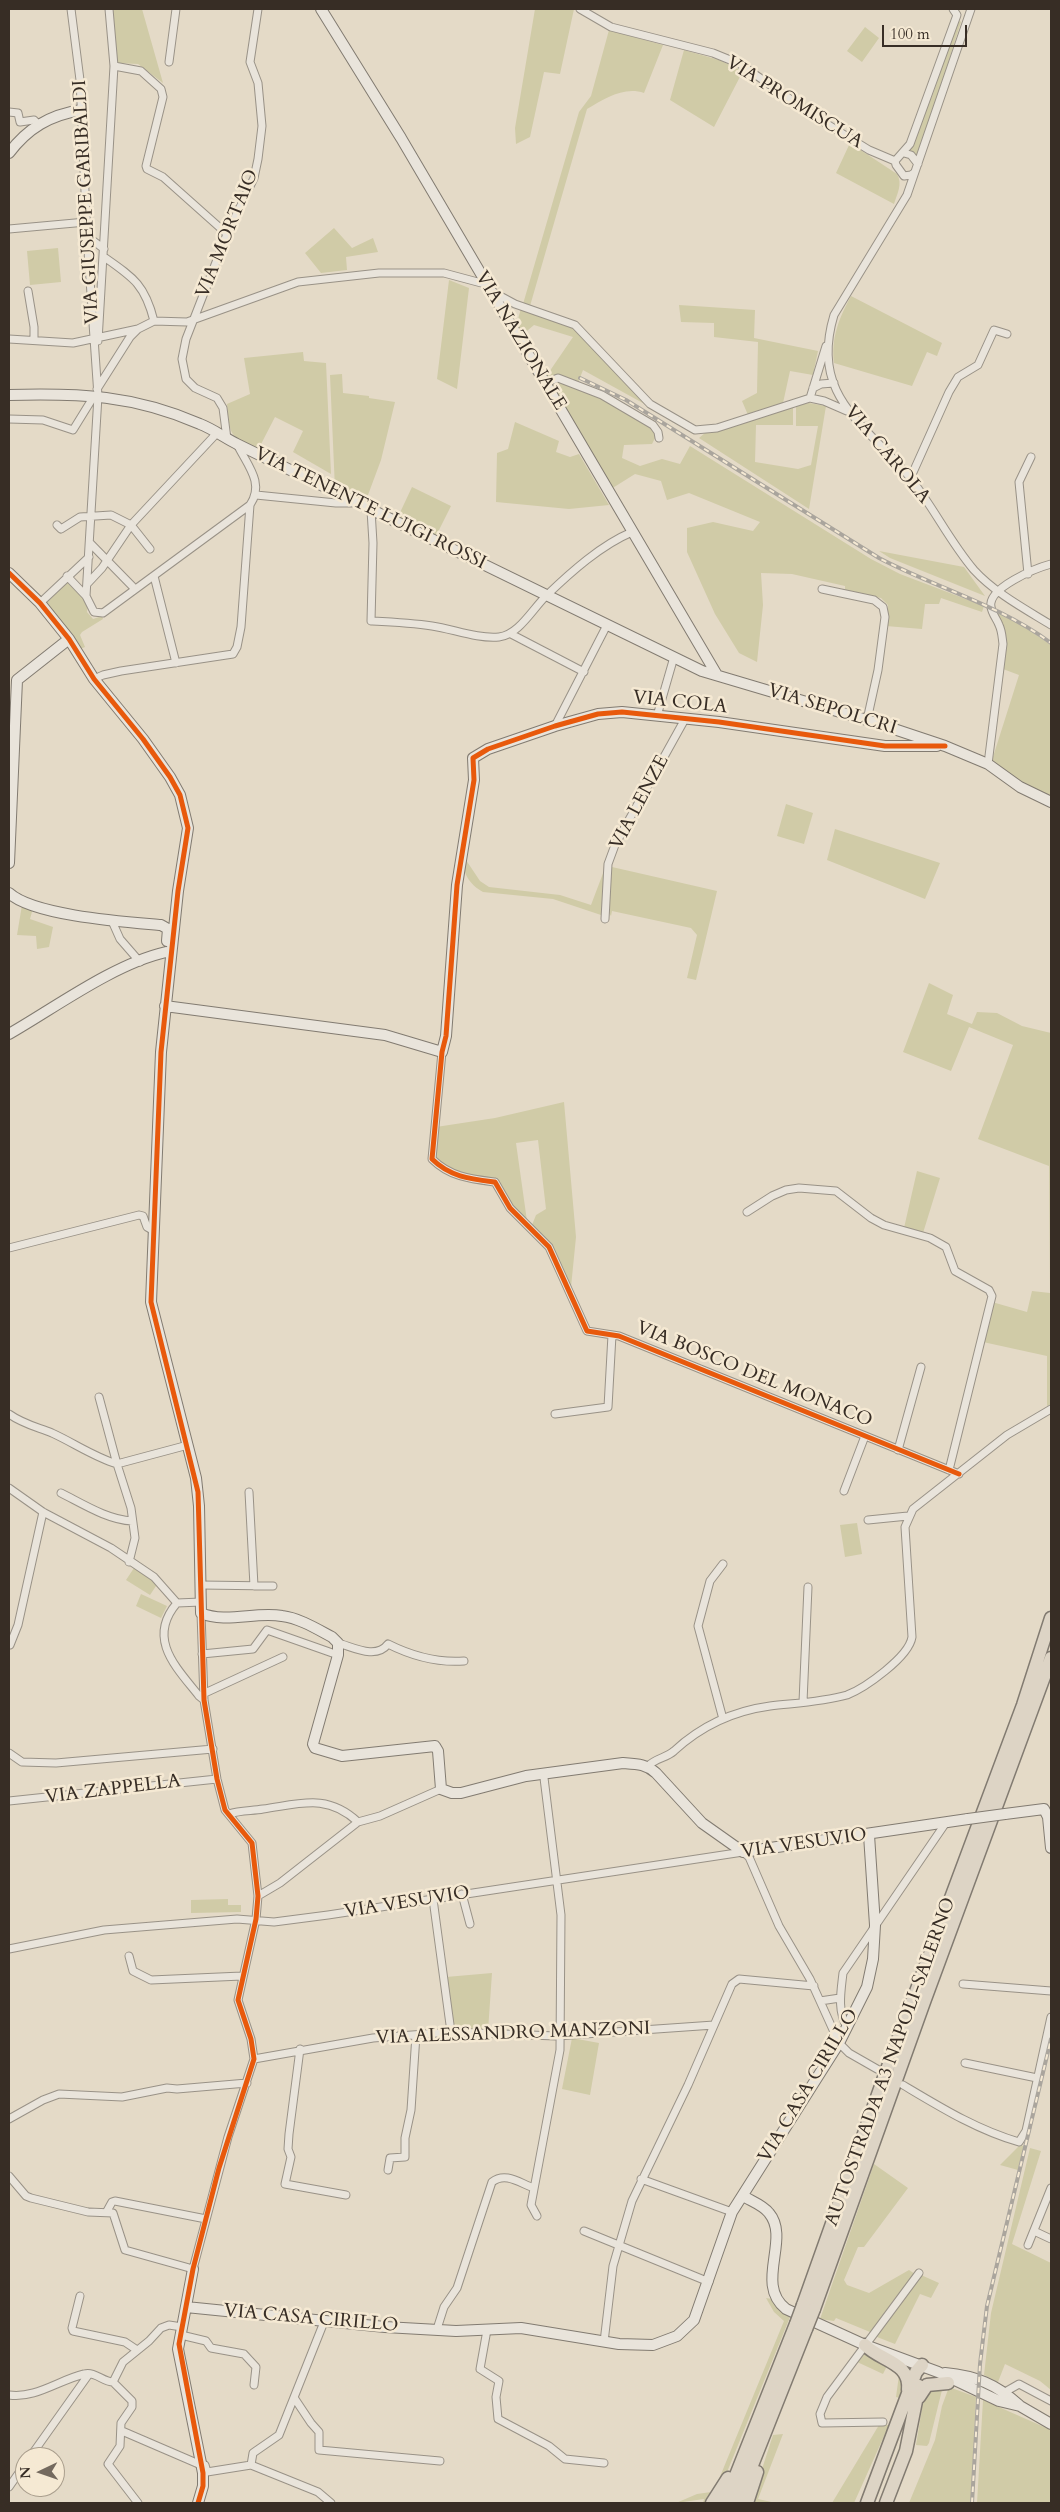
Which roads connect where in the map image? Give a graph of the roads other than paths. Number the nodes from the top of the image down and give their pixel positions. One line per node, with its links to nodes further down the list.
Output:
1 (72, 9): 11 (street, VIA GIUSEPPE GARIBALDI)
2 (109, 9): 10 (street)
3 (176, 9): 9 (street)
4 (258, 9): 23 (street, VIA MORTAIO)
5 (321, 9): 26 (street, VIA NAZIONALE)
6 (580, 9): 16 (street, VIA PROMISCUA)
7 (972, 10): 8 (street); 17 (street)
8 (955, 12): 15 (street)
9 (169, 62)
10 (114, 66): 23 (street); 25 (street)
11 (81, 110): 13 (street); 21 (street, VIA GIUSEPPE GARIBALDI)
12 (9, 112): 13 (street)
13 (38, 124): 14 (street)
14 (9, 153)
15 (904, 153): 16 (street); 17 (street)
16 (895, 161): 19 (street)
17 (918, 164): 18 (street)
18 (915, 172): 19 (street); 20 (street, VIA CAROLA)
19 (904, 176): 20 (street)
20 (907, 195): 32 (street, VIA CAROLA)
21 (86, 222): 22 (street); 24 (street, VIA GIUSEPPE GARIBALDI)
22 (9, 229)
23 (227, 234): 28 (street, VIA MORTAIO)
24 (87, 236): 25 (street); 33 (street, VIA GIUSEPPE GARIBALDI)
25 (104, 253): 29 (street); 33 (street)
26 (487, 287): 28 (street); 36 (street, VIA NAZIONALE); 41 (street)
27 (28, 291): 35 (street)
28 (194, 319): 29 (street); 47 (street, VIA MORTAIO)
29 (154, 322): 30 (street)
30 (138, 329): 33 (street); 39 (street)
31 (1007, 334): 50 (street)
32 (829, 336): 37 (street, VIA CAROLA); 38 (street)
33 (97, 338): 35 (street); 39 (street)
34 (9, 339): 35 (street)
35 (34, 339)
36 (545, 383): 46 (street); 58 (street, VIA NAZIONALE)
37 (835, 386): 38 (street); 42 (street); 43 (street, VIA CAROLA)
38 (813, 388): 41 (street)
39 (96, 394): 40 (street, VIA TENENTE LUIGI ROSSI); 44 (street); 45 (street, VIA TENENTE LUIGI ROSSI); 55 (street)
40 (9, 395)
41 (810, 398): 42 (street)
42 (824, 401): 43 (street)
43 (847, 411): 50 (street, VIA CAROLA)
44 (9, 419)
45 (217, 433): 47 (street, VIA TENENTE LUIGI ROSSI); 57 (street)
46 (659, 438)
47 (227, 439): 48 (street, VIA TENENTE LUIGI ROSSI)
48 (237, 444): 51 (street); 52 (street, VIA TENENTE LUIGI ROSSI)
49 (1031, 457): 65 (street)
50 (910, 479): 71 (street, VIA CAROLA)
51 (256, 495): 52 (street); 53 (street)
52 (357, 503): 54 (street, VIA TENENTE LUIGI ROSSI)
53 (250, 504): 67 (street); 80 (street)
54 (371, 510): 73 (street, VIA TENENTE LUIGI ROSSI); 77 (street)
55 (90, 515): 56 (street); 57 (street); 59 (street)
56 (57, 525)
57 (131, 525): 60 (street); 62 (street)
58 (632, 532): 73 (street); 82 (street, VIA NAZIONALE)
59 (90, 543): 61 (street); 62 (street)
60 (150, 549)
61 (89, 557): 66 (street); 68 (street)
62 (107, 560): 68 (street); 69 (street)
63 (1051, 564): 65 (street)
64 (9, 573): 74 (street)
65 (1028, 574): 71 (street)
66 (67, 576): 72 (street); 74 (street)
67 (154, 576): 69 (street); 80 (street)
68 (88, 583): 72 (street)
69 (136, 589): 72 (street)
70 (822, 590): 86 (street)
71 (997, 590): 76 (street, VIA CAROLA); 89 (street)
72 (86, 596)
73 (547, 596): 75 (street, VIA TENENTE LUIGI ROSSI); 77 (street)
74 (40, 603): 78 (street)
75 (607, 625): 79 (street, VIA TENENTE LUIGI ROSSI); 81 (street)
76 (1051, 626)
77 (511, 634): 81 (street)
78 (69, 639): 83 (street); 92 (street)
79 (674, 657): 82 (street, VIA TENENTE LUIGI ROSSI); 84 (street)
80 (176, 663): 83 (street)
81 (584, 672): 87 (street)
82 (717, 674): 86 (street, VIA SEPOLCRI)
83 (94, 679): 91 (street)
84 (657, 716): 85 (street, VIA COLA); 87 (street, VIA COLA)
85 (685, 719): 88 (street, VIA COLA); 94 (street, VIA LENZE)
86 (867, 720): 88 (street, VIA SEPOLCRI)
87 (555, 726): 101 (street, VIA COLA)
88 (946, 746): 89 (street, VIA SEPOLCRI)
89 (988, 764): 90 (street, VIA SEPOLCRI)
90 (1051, 802)
91 (183, 858): 96 (street); 99 (street)
92 (9, 863)
93 (9, 893): 95 (street)
94 (605, 919)
95 (112, 921): 96 (street); 98 (street)
96 (168, 929): 97 (street)
97 (166, 952): 98 (street); 99 (street)
98 (140, 962): 100 (street)
99 (165, 1006): 101 (street); 103 (street)
100 (9, 1034)
101 (442, 1052): 105 (street, VIA BOSCO DEL MONACO)
102 (747, 1212): 115 (street)
103 (154, 1231): 104 (street); 112 (street)
104 (9, 1248)
105 (612, 1335): 110 (street); 111 (street, VIA BOSCO DEL MONACO)
106 (921, 1367): 113 (street)
107 (99, 1397): 114 (street)
108 (1051, 1409): 116 (street)
109 (9, 1414): 114 (street)
110 (555, 1414)
111 (865, 1436): 113 (street, VIA BOSCO DEL MONACO); 118 (street)
112 (188, 1445): 114 (street); 127 (street)
113 (898, 1450): 115 (street, VIA BOSCO DEL MONACO)
114 (117, 1464): 124 (street)
115 (949, 1470): 116 (street, VIA BOSCO DEL MONACO)
116 (959, 1474): 122 (street)
117 (9, 1488): 121 (street)
118 (844, 1491)
119 (249, 1492): 128 (street)
120 (61, 1493): 124 (street)
121 (43, 1512): 125 (street); 135 (street)
122 (908, 1516): 123 (street); 142 (street)
123 (868, 1520)
124 (132, 1521): 125 (street)
125 (129, 1562): 131 (street)
126 (723, 1564): 143 (street)
127 (201, 1586): 128 (street); 132 (street)
128 (254, 1586): 129 (street)
129 (273, 1586)
130 (808, 1587): 142 (street)
131 (177, 1603): 132 (street); 141 (street)
132 (201, 1608): 134 (street); 136 (street)
133 (1051, 1618): 210 (highway, AUTOSTRADA A3 NAPOLI-SALERNO)
134 (338, 1642): 137 (street); 140 (street)
135 (10, 1645)
136 (202, 1654): 137 (street); 141 (street)
137 (338, 1655): 149 (street)
138 (283, 1657): 141 (street)
139 (1051, 1658): 210 (highway, AUTOSTRADA A3 NAPOLI-SALERNO)
140 (464, 1661)
141 (205, 1696): 144 (street)
142 (802, 1702): 143 (street)
143 (723, 1719): 146 (street)
144 (213, 1749): 145 (street); 148 (street)
145 (9, 1753)
146 (648, 1766): 149 (street); 157 (street)
147 (544, 1778): 158 (street)
148 (217, 1779): 150 (street, VIA ZAPPELLA); 152 (street)
149 (441, 1789): 153 (street)
150 (9, 1801)
151 (1048, 1808): 154 (street, VIA VESUVIO, bridge); 156 (street)
152 (229, 1814): 153 (street); 160 (street)
153 (358, 1822): 160 (street)
154 (945, 1824): 155 (street, VIA VESUVIO); 164 (street)
155 (869, 1835): 157 (street, VIA VESUVIO); 164 (street, VIA CASA CIRILLO)
156 (1051, 1848)
157 (744, 1852): 158 (street, VIA VESUVIO); 169 (street)
158 (558, 1881): 159 (street, VIA VESUVIO); 178 (street)
159 (462, 1894): 161 (street, VIA VESUVIO); 163 (street)
160 (258, 1896): 162 (street)
161 (433, 1899): 162 (street, VIA VESUVIO); 176 (street)
162 (256, 1919): 165 (street, VIA VESUVIO); 167 (street)
163 (470, 1924)
164 (875, 1925): 171 (street); 175 (street, VIA CASA CIRILLO)
165 (9, 1949)
166 (129, 1956): 167 (street)
167 (242, 1976): 181 (street)
168 (962, 1984): 170 (street)
169 (814, 1986): 172 (street); 174 (street)
170 (1051, 1992)
171 (840, 1998): 172 (street); 175 (street)
172 (820, 2001): 179 (street)
173 (1051, 2017): 184 (street)
174 (714, 2025): 178 (street, VIA ALESSANDRO MANZONI); 190 (street)
175 (847, 2027): 179 (street, VIA CASA CIRILLO)
176 (451, 2032): 177 (street, VIA ALESSANDRO MANZONI); 178 (street, VIA ALESSANDRO MANZONI)
177 (416, 2035): 180 (street, VIA ALESSANDRO MANZONI); 188 (street)
178 (560, 2036): 191 (street)
179 (840, 2043): 183 (street); 194 (street, VIA CASA CIRILLO)
180 (300, 2049): 181 (street, VIA ALESSANDRO MANZONI); 193 (street)
181 (254, 2059): 185 (street)
182 (965, 2063): 184 (street)
183 (877, 2070)
184 (1037, 2078): 186 (street)
185 (247, 2083): 187 (street); 199 (street)
186 (903, 2085)
187 (9, 2119)
188 (388, 2170)
189 (9, 2176): 196 (street)
190 (641, 2178): 197 (street); 204 (street)
191 (534, 2188): 198 (street); 212 (street)
192 (1051, 2188): 195 (street)
193 (346, 2195)
194 (743, 2196): 197 (street, VIA CASA CIRILLO); 216 (street)
195 (1048, 2207): 201 (street)
196 (107, 2211): 199 (street); 205 (street)
197 (732, 2212): 207 (street, VIA CASA CIRILLO)
198 (537, 2216)
199 (206, 2219): 205 (street)
200 (584, 2231): 204 (street)
201 (1034, 2231): 202 (street); 203 (street)
202 (1051, 2239)
203 (1028, 2244)
204 (618, 2247): 207 (street); 215 (street)
205 (193, 2270): 209 (street)
206 (919, 2273): 216 (street)
207 (709, 2282): 215 (street, VIA CASA CIRILLO)
208 (80, 2296): 217 (street)
209 (186, 2307): 211 (street, VIA CASA CIRILLO); 214 (street)
210 (809, 2307): 218 (highway, AUTOSTRADA A3 NAPOLI-SALERNO, bridge)
211 (324, 2322): 212 (street, VIA CASA CIRILLO); 226 (street)
212 (437, 2329): 213 (street, VIA CASA CIRILLO)
213 (487, 2330): 215 (street, VIA CASA CIRILLO); 236 (street)
214 (181, 2331): 217 (street); 223 (street); 231 (street)
215 (604, 2342)
216 (865, 2344): 219 (street); 228 (highway); 230 (street)
217 (137, 2350): 221 (street)
218 (786, 2365): 242 (highway); 243 (highway, AUTOSTRADA A3 NAPOLI-SALERNO); 244 (highway, AUTOSTRADA A3 NAPOLI-SALERNO); 245 (highway)
219 (929, 2368): 224 (street); 228 (highway); 229 (street)
220 (89, 2374): 221 (street); 225 (street); 234 (street)
221 (113, 2382): 233 (street)
222 (948, 2383): 228 (highway)
223 (254, 2385)
224 (1004, 2392): 227 (street); 229 (street)
225 (9, 2395)
226 (295, 2399): 235 (street); 238 (street)
227 (1051, 2401)
228 (911, 2404): 246 (highway); 247 (highway)
229 (1020, 2406): 232 (street)
230 (883, 2422)
231 (193, 2424): 237 (street); 238 (street)
232 (1051, 2424)
233 (122, 2431): 237 (street); 239 (street)
234 (37, 2447)
235 (440, 2461)
236 (604, 2464)
237 (201, 2465): 240 (street)
238 (251, 2465): 241 (street)
239 (138, 2503)
240 (198, 2503)
241 (331, 2503)
242 (712, 2503)
243 (725, 2503)
244 (737, 2503)
245 (747, 2503)
246 (867, 2503)
247 (886, 2503)

